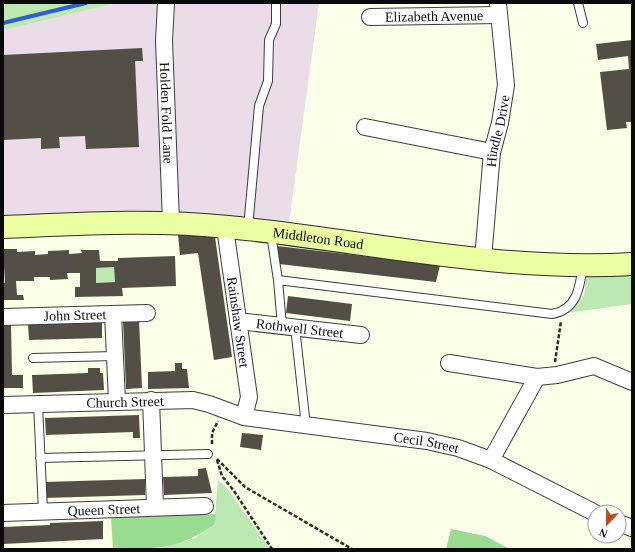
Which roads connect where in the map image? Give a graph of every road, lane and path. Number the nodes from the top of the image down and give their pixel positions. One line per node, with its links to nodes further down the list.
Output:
1 (166, 3): 9 (street, Holden Fold Lane)
2 (276, 3): 12 (lane)
3 (578, 3): 6 (lane)
4 (499, 9): 5 (street, Elizabeth Avenue); 8 (street, Hindle Drive)
5 (370, 17)
6 (583, 23)
7 (365, 127): 8 (street)
8 (492, 152): 14 (street, Hindle Drive)
9 (171, 222): 10 (main road, Middleton Road); 11 (main road, Middleton Road)
10 (3, 227)
11 (227, 227): 12 (main road, Middleton Road); 22 (street, Rainshaw Street)
12 (248, 229): 13 (main road, Middleton Road)
13 (271, 232): 14 (main road, Middleton Road); 17 (lane)
14 (483, 260): 16 (main road, Middleton Road)
15 (632, 264): 16 (main road, Middleton Road)
16 (583, 265): 19 (lane)
17 (278, 280): 19 (lane); 23 (lane)
18 (146, 313): 20 (street, John Street)
19 (559, 313): 28 (path)
20 (113, 314): 21 (street, John Street); 25 (street)
21 (3, 317)
22 (238, 321): 23 (street, Rothwell Street); 36 (street, Rainshaw Street)
23 (289, 326): 24 (street, Rothwell Street); 37 (lane)
24 (361, 335)
25 (115, 356): 26 (lane); 32 (street)
26 (34, 358)
27 (449, 363): 29 (street)
28 (554, 375): 29 (street); 30 (street)
29 (537, 377): 42 (street)
30 (632, 382)
31 (151, 400): 32 (street, Church Street); 35 (street, Church Street); 39 (street)
32 (117, 401): 33 (street, Church Street)
33 (38, 404): 34 (street, Church Street); 40 (lane)
34 (3, 405)
35 (224, 410): 36 (street, Church Street); 41 (path)
36 (244, 416): 37 (street, Cecil Street)
37 (306, 426): 42 (street, Cecil Street)
38 (208, 454): 39 (lane)
39 (153, 455): 40 (lane); 44 (street)
40 (40, 458): 46 (lane)
41 (217, 459): 48 (path); 49 (path)
42 (491, 460): 45 (street, Cecil Street)
43 (205, 506): 44 (street, Queen Street)
44 (155, 507): 46 (street, Queen Street)
45 (587, 509)
46 (43, 511): 47 (street, Queen Street)
47 (3, 512)
48 (272, 549)
49 (352, 549)

